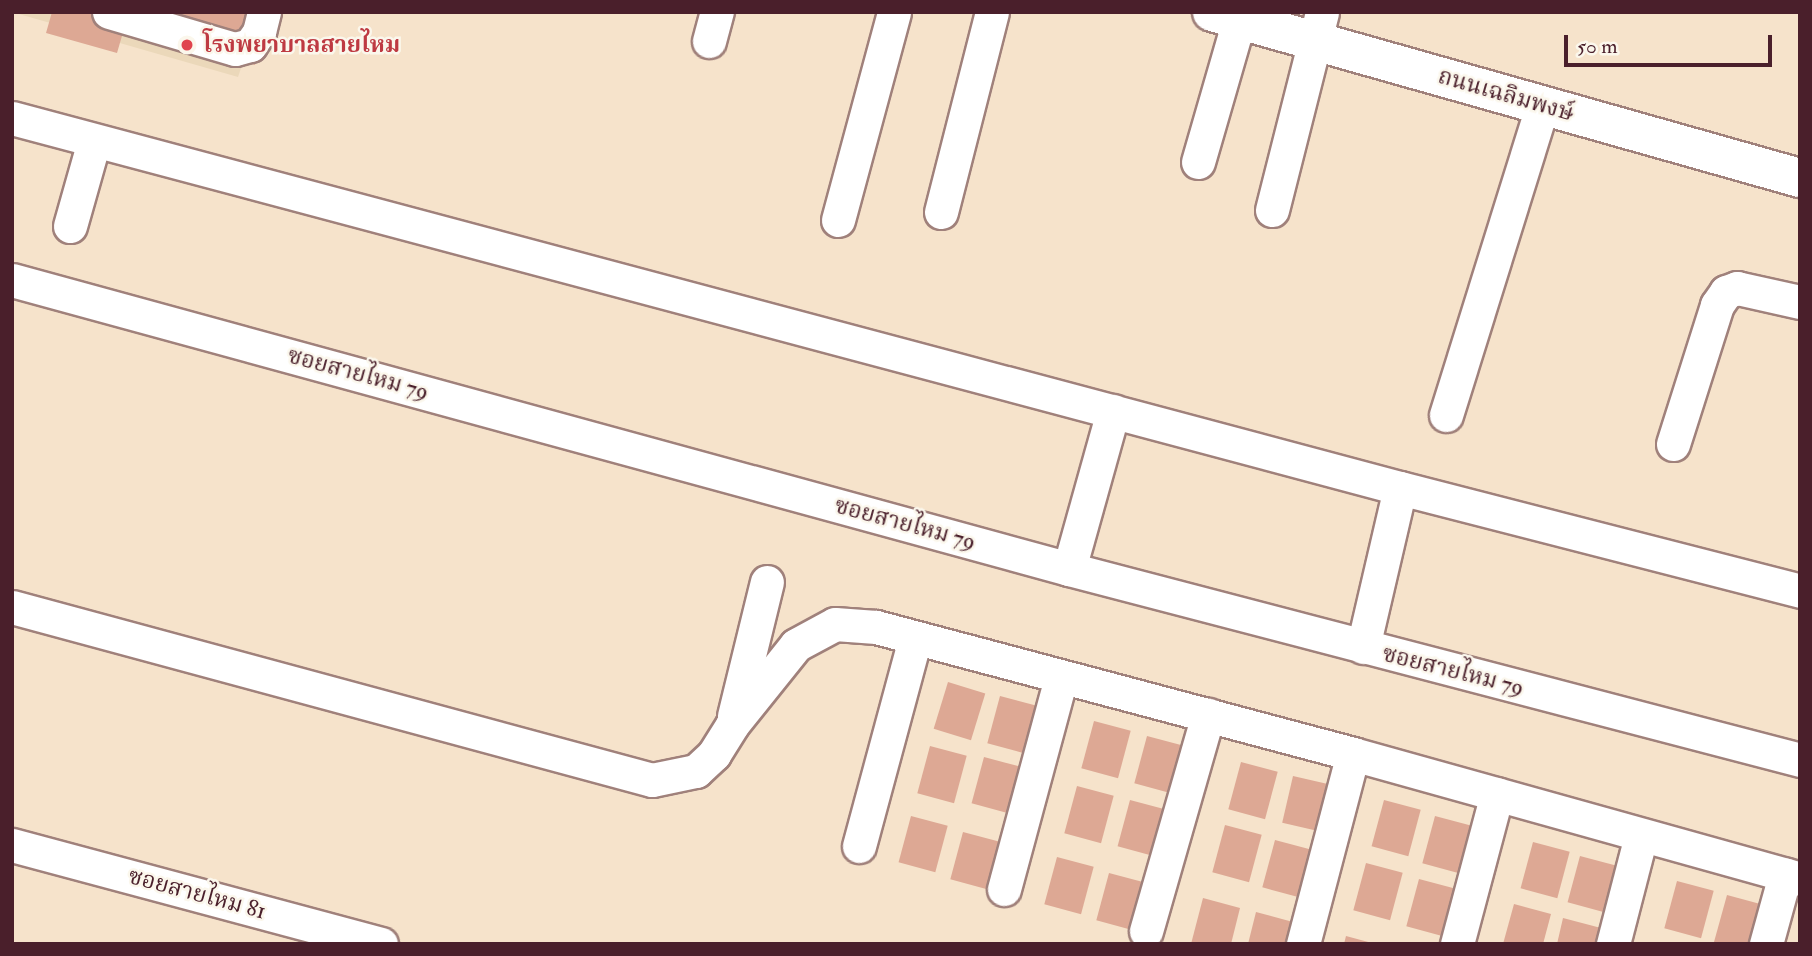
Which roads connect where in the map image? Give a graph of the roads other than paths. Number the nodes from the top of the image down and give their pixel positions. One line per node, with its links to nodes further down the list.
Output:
1 (109, 12): 2 (street)
2 (264, 12)
3 (894, 12): 14 (street)
4 (992, 12): 13 (street)
5 (1226, 16): 6 (main road, ถนนเฉลิมพงษ์); 10 (street)
6 (1317, 26): 7 (main road, ถนนเฉลิมพงษ์); 12 (street)
7 (1542, 106): 11 (main road, ถนนเฉลิมพงษ์); 19 (street)
8 (12, 118): 9 (street)
9 (94, 141): 15 (street); 18 (street)
10 (1198, 162)
11 (1800, 178)
12 (1272, 210)
13 (941, 212)
14 (838, 220)
15 (70, 226)
16 (12, 279): 22 (street, ซอยสายไหม 79)
17 (1800, 302): 20 (street)
18 (1113, 411): 21 (street); 22 (street)
19 (1446, 415)
20 (1673, 444)
21 (1400, 488): 24 (street); 27 (street)
22 (1069, 569): 27 (street, ซอยสายไหม 79)
23 (767, 582): 30 (street)
24 (1800, 591)
25 (12, 607): 30 (street)
26 (915, 639): 28 (street); 30 (street); 36 (street)
27 (1363, 647): 32 (street, ซอยสายไหม 79)
28 (1061, 678): 29 (street); 38 (street)
29 (1208, 715): 31 (street); 39 (street)
30 (732, 725)
31 (1353, 754): 33 (street); 41 (street)
32 (1800, 760)
33 (1497, 794): 34 (street); 42 (street)
34 (1641, 836): 37 (street); 43 (street)
35 (12, 845): 40 (street, ซอยสายไหม 81)
36 (859, 846)
37 (1792, 877): 44 (street)
38 (1004, 889)
39 (1146, 931)
40 (381, 944)
41 (1303, 944)
42 (1457, 944)
43 (1614, 944)
44 (1766, 944)

